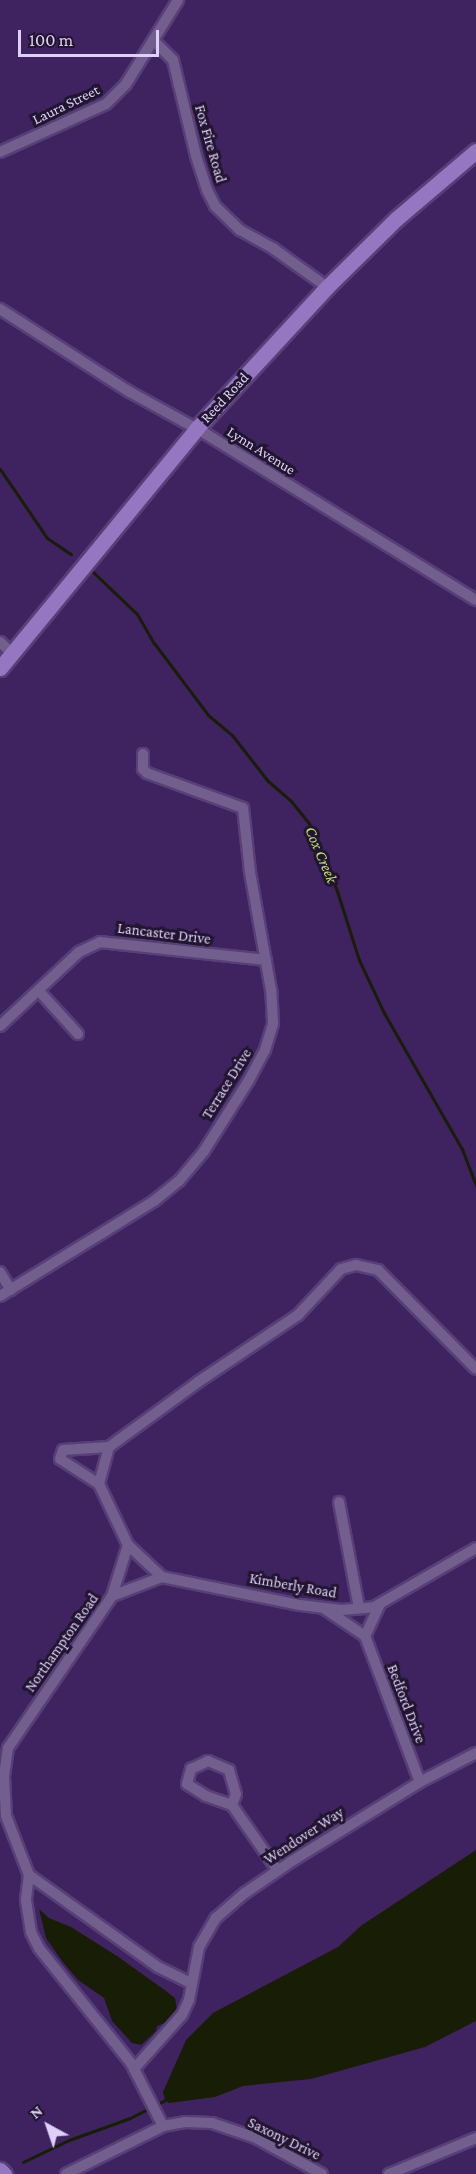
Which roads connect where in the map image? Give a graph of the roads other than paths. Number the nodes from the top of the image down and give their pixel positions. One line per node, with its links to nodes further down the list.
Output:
1 (178, 0): 2 (street)
2 (154, 41): 4 (street, Laura Street); 5 (street, Fox Fire Road)
3 (476, 151): 5 (street, Reed Road)
4 (0, 152)
5 (327, 287): 7 (street, Reed Road)
6 (0, 309): 7 (street, Lynn Avenue)
7 (196, 429): 8 (street, Lynn Avenue); 10 (street, Reed Road)
8 (476, 600)
9 (0, 642): 10 (street)
10 (12, 653): 11 (street, Reed Road)
11 (0, 668)
12 (143, 754): 13 (street, Terrace Drive)
13 (266, 960): 14 (street, Lancaster Drive); 18 (street, Terrace Drive)
14 (39, 991): 15 (street, Lancaster Drive); 16 (street)
15 (0, 1026)
16 (78, 1034)
17 (0, 1272): 18 (street)
18 (11, 1290): 19 (street, Terrace Drive)
19 (0, 1296)
20 (476, 1369): 21 (street)
21 (109, 1447): 22 (street); 22 (street)
22 (99, 1484): 24 (street)
23 (339, 1502): 30 (street)
24 (128, 1545): 26 (street); 27 (street, Northampton Road)
25 (476, 1548): 28 (street, Kimberly Road)
26 (162, 1577): 27 (street); 29 (street, Kimberly Road)
27 (112, 1596): 32 (street, Northampton Road)
28 (380, 1604): 30 (street, Kimberly Road); 31 (street)
29 (322, 1608): 30 (street, Kimberly Road); 31 (street)
30 (359, 1608)
31 (365, 1636): 35 (street, Bedford Drive)
32 (8, 1748): 34 (street, Northampton Road); 37 (street, Northampton Road)
33 (476, 1753): 35 (street, Wendover Way)
34 (0, 1758)
35 (420, 1782): 38 (street, Wendover Way)
36 (232, 1805): 36 (street); 38 (street)
37 (3, 1816): 39 (street, Northampton Road)
38 (278, 1871): 40 (street, Wendover Way)
39 (29, 1875): 40 (street); 41 (street, Northampton Road)
40 (191, 1983): 41 (street)
41 (134, 2069): 42 (street, Northampton Road)
42 (160, 2121): 46 (street); 47 (street, Saxony Drive)
43 (476, 2138): 48 (street)
44 (0, 2170): 45 (street)
45 (4, 2174)
46 (66, 2174)
47 (322, 2174)
48 (389, 2174)

